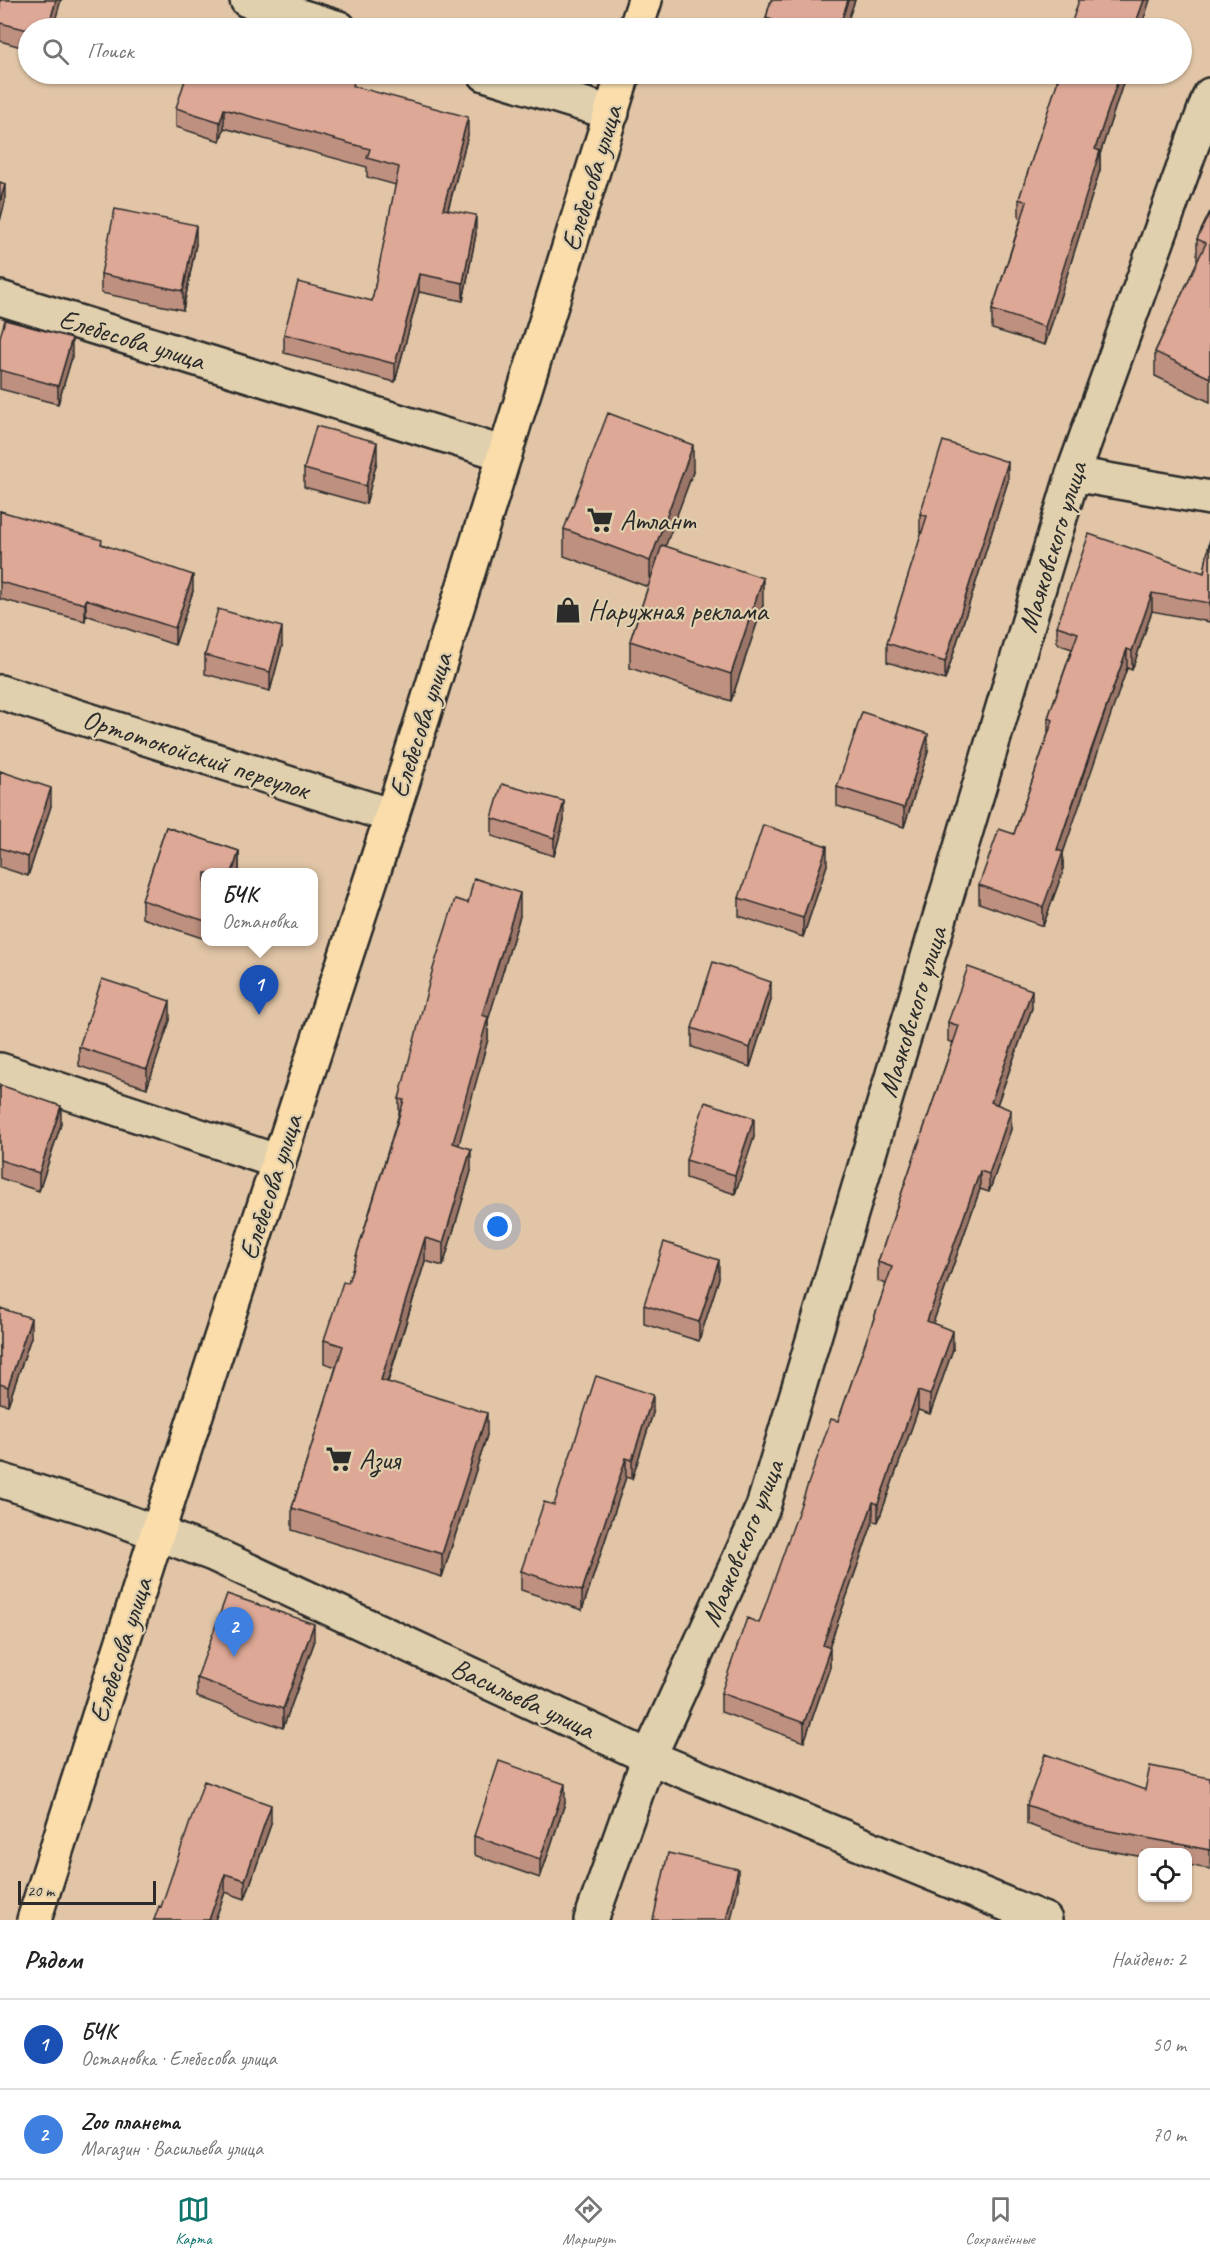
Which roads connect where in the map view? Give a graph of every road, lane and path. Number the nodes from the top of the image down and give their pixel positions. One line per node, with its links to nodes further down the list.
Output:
1 (247, 0): 3 (street)
2 (645, 0): 4 (main road)
3 (306, 18)
4 (639, 18)
5 (518, 84): 8 (street)
6 (621, 84): 8 (main road, Елебесова улица)
7 (1210, 95): 11 (street, Маяковского улица)
8 (612, 112): 10 (main road, Елебесова улица)
9 (0, 298): 10 (street, Елебесова улица)
10 (505, 454): 14 (main road, Елебесова улица)
11 (1073, 474): 12 (street); 19 (street, Маяковского улица)
12 (1210, 498)
13 (0, 692): 14 (street, Ортотокойский переулок)
14 (392, 816): 16 (main road, Елебесова улица)
15 (0, 1070): 16 (street)
16 (279, 1162): 18 (main road, Елебесова улица)
17 (0, 1480): 18 (street, Васильева улица)
18 (157, 1534): 19 (street, Васильева улица); 20 (main road, Елебесова улица)
19 (649, 1757): 21 (street, Маяковского улица); 22 (street, Васильева улица)
20 (34, 1920)
21 (591, 1920)
22 (1045, 1920)

